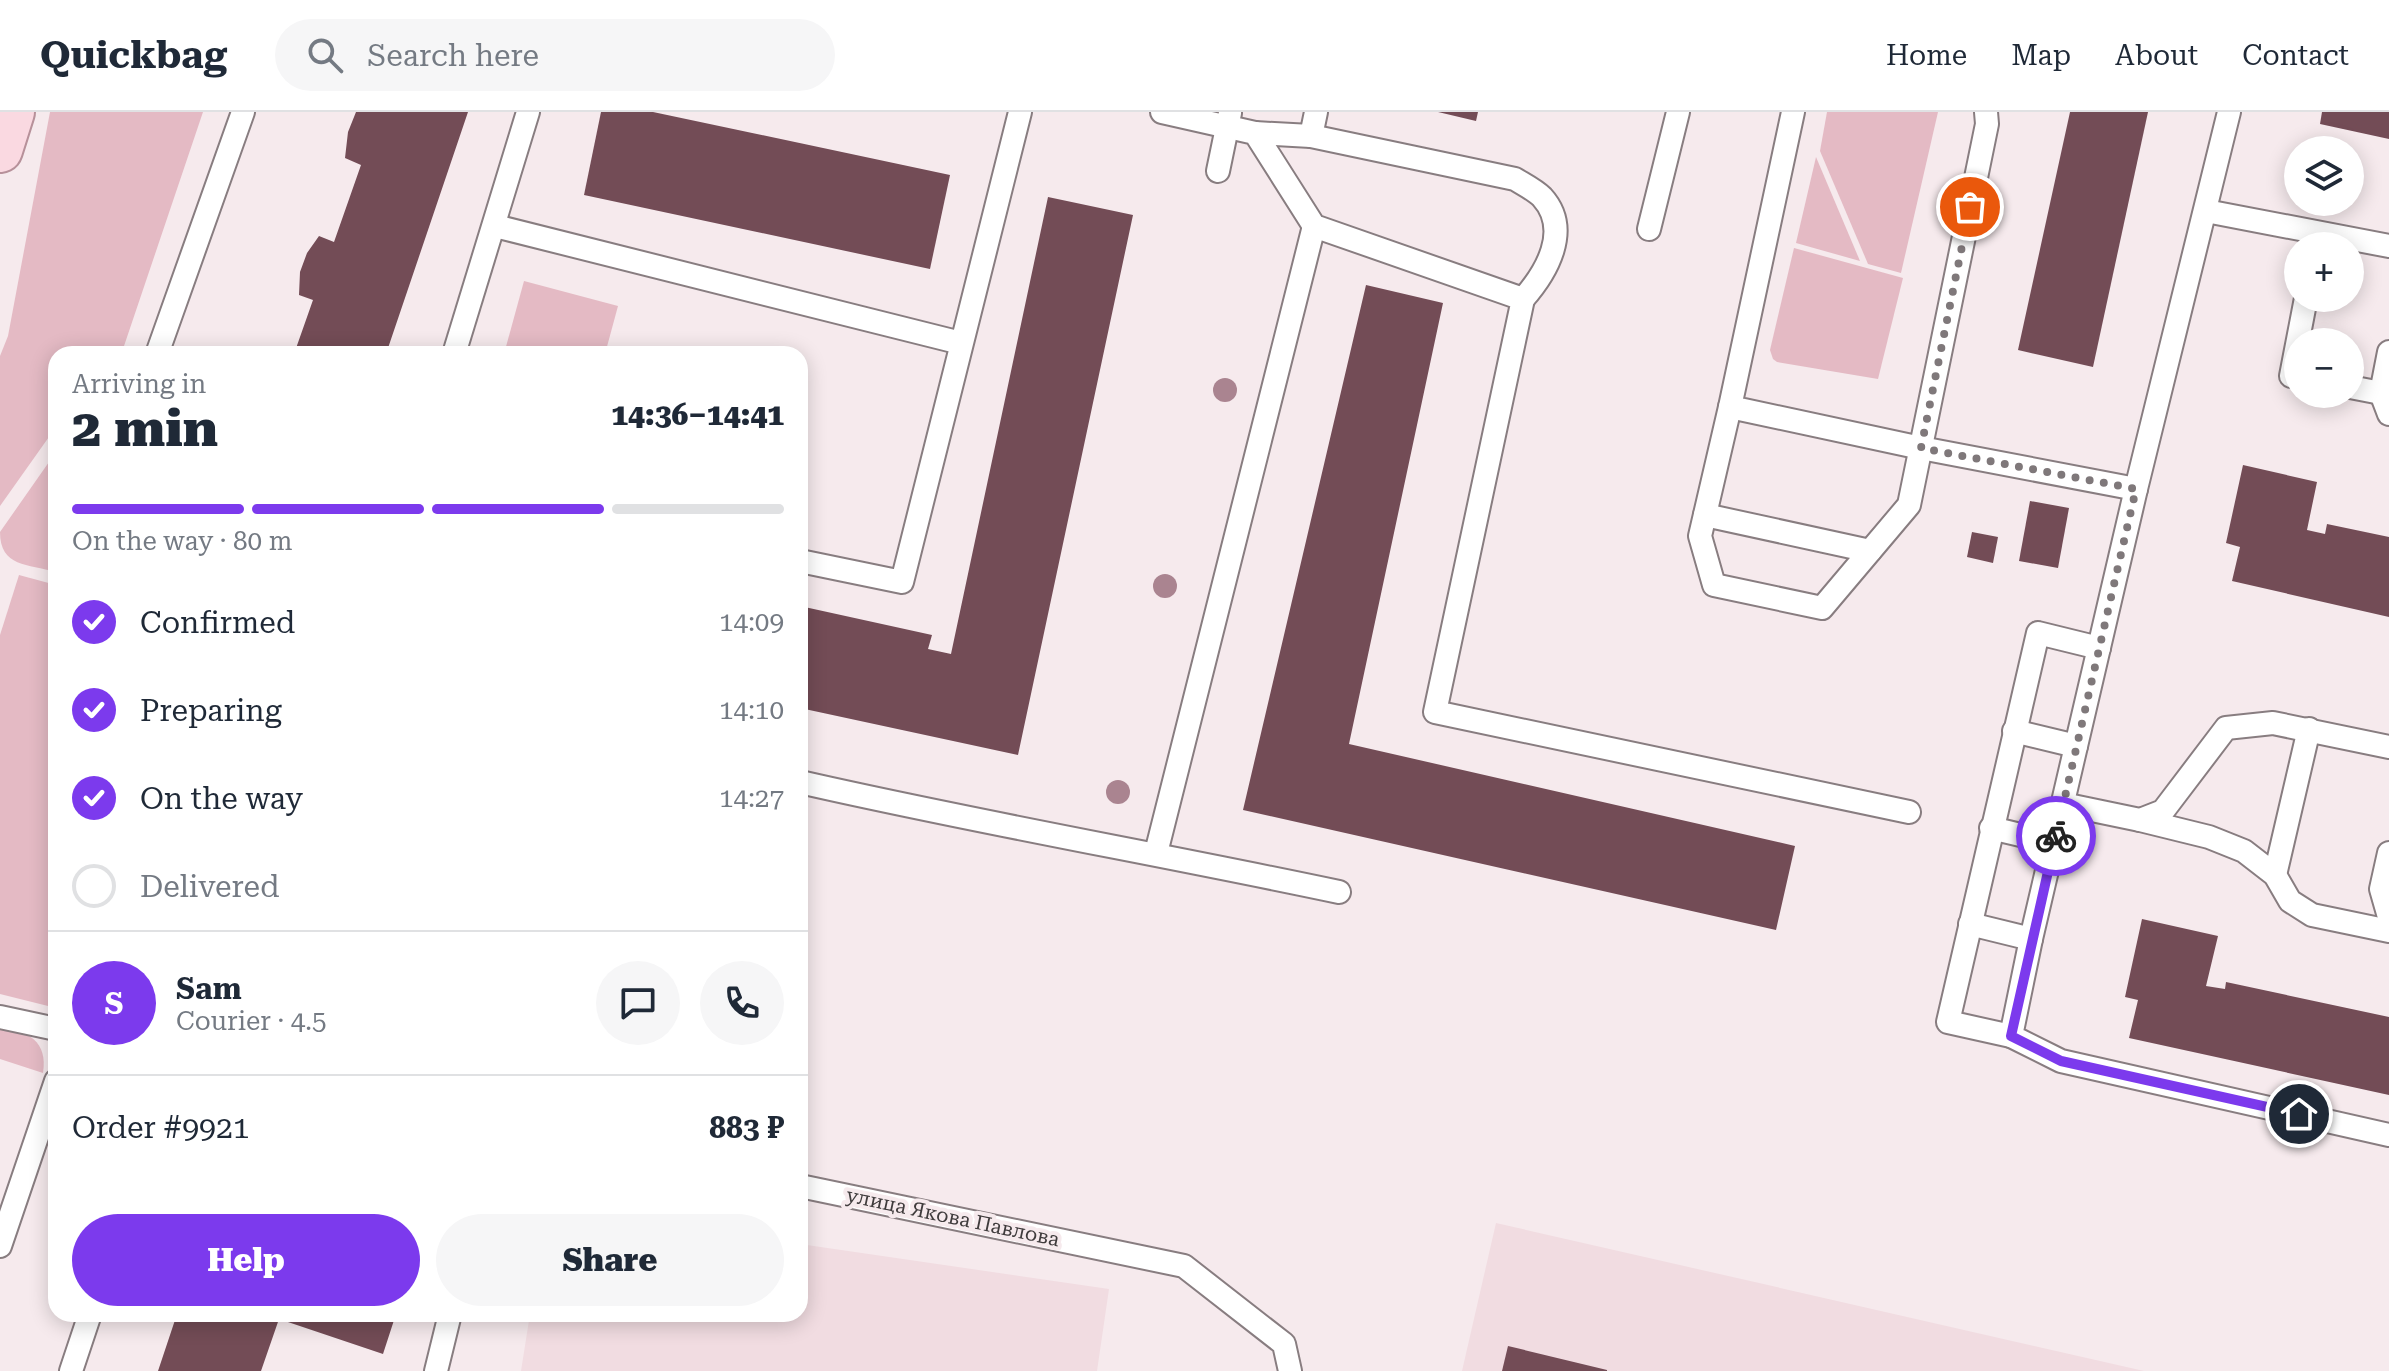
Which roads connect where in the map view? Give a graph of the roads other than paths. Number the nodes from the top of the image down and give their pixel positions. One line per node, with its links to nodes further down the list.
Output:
1 (12, 112): 14 (main road)
2 (243, 112): 25 (lane)
3 (528, 112): 17 (lane)
4 (1020, 112): 24 (lane)
5 (1162, 112): 11 (lane)
6 (1316, 112): 13 (lane)
7 (1678, 112): 19 (lane)
8 (1793, 112): 30 (lane)
9 (1986, 112): 31 (lane)
10 (2229, 112): 16 (lane)
11 (1228, 119): 12 (lane); 15 (lane)
12 (1255, 133): 13 (lane); 18 (lane)
13 (1311, 136): 23 (lane)
14 (0, 150)
15 (1218, 171)
16 (2206, 211): 20 (lane); 32 (lane)
17 (495, 226): 24 (lane); 26 (lane)
18 (1314, 226): 23 (lane); 47 (lane)
19 (1649, 229)
20 (2287, 232)
21 (2364, 244): 22 (lane)
22 (2389, 246)
23 (1523, 299): 43 (lane)
24 (961, 343): 35 (lane)
25 (160, 346)
26 (457, 346)
27 (2389, 352): 29 (lane)
28 (2364, 393): 29 (lane)
29 (2385, 403)
30 (1730, 407): 31 (lane); 33 (lane)
31 (1921, 448): 32 (lane); 34 (lane)
32 (2136, 489): 36 (lane)
33 (1705, 515): 34 (lane); 34 (lane)
34 (1870, 551)
35 (808, 563)
36 (2099, 648): 38 (lane); 39 (lane)
37 (2309, 729): 40 (lane); 44 (lane); 49 (lane)
38 (2014, 731): 39 (lane); 45 (lane)
39 (2076, 746): 42 (lane)
40 (2389, 747)
41 (808, 784): 47 (lane)
42 (2063, 804): 44 (lane); 46 (lane)
43 (1909, 812)
44 (2140, 820): 49 (lane)
45 (1991, 828): 46 (lane); 52 (lane)
46 (2054, 843): 54 (lane)
47 (1156, 853): 50 (lane)
48 (2389, 853): 51 (lane)
49 (2275, 875): 53 (lane)
50 (1339, 892)
51 (2389, 917)
52 (1970, 924): 54 (lane); 57 (lane)
53 (2389, 931)
54 (2031, 939): 57 (lane)
55 (0, 1017): 56 (lane)
56 (48, 1027)
57 (2011, 1036): 59 (lane)
58 (48, 1105): 61 (lane)
59 (2389, 1135)
60 (808, 1188): 66 (lane, улица Якова Павлова)
61 (0, 1246)
62 (87, 1322): 64 (lane)
63 (448, 1322): 65 (lane)
64 (71, 1371)
65 (436, 1371)
66 (1290, 1371)

